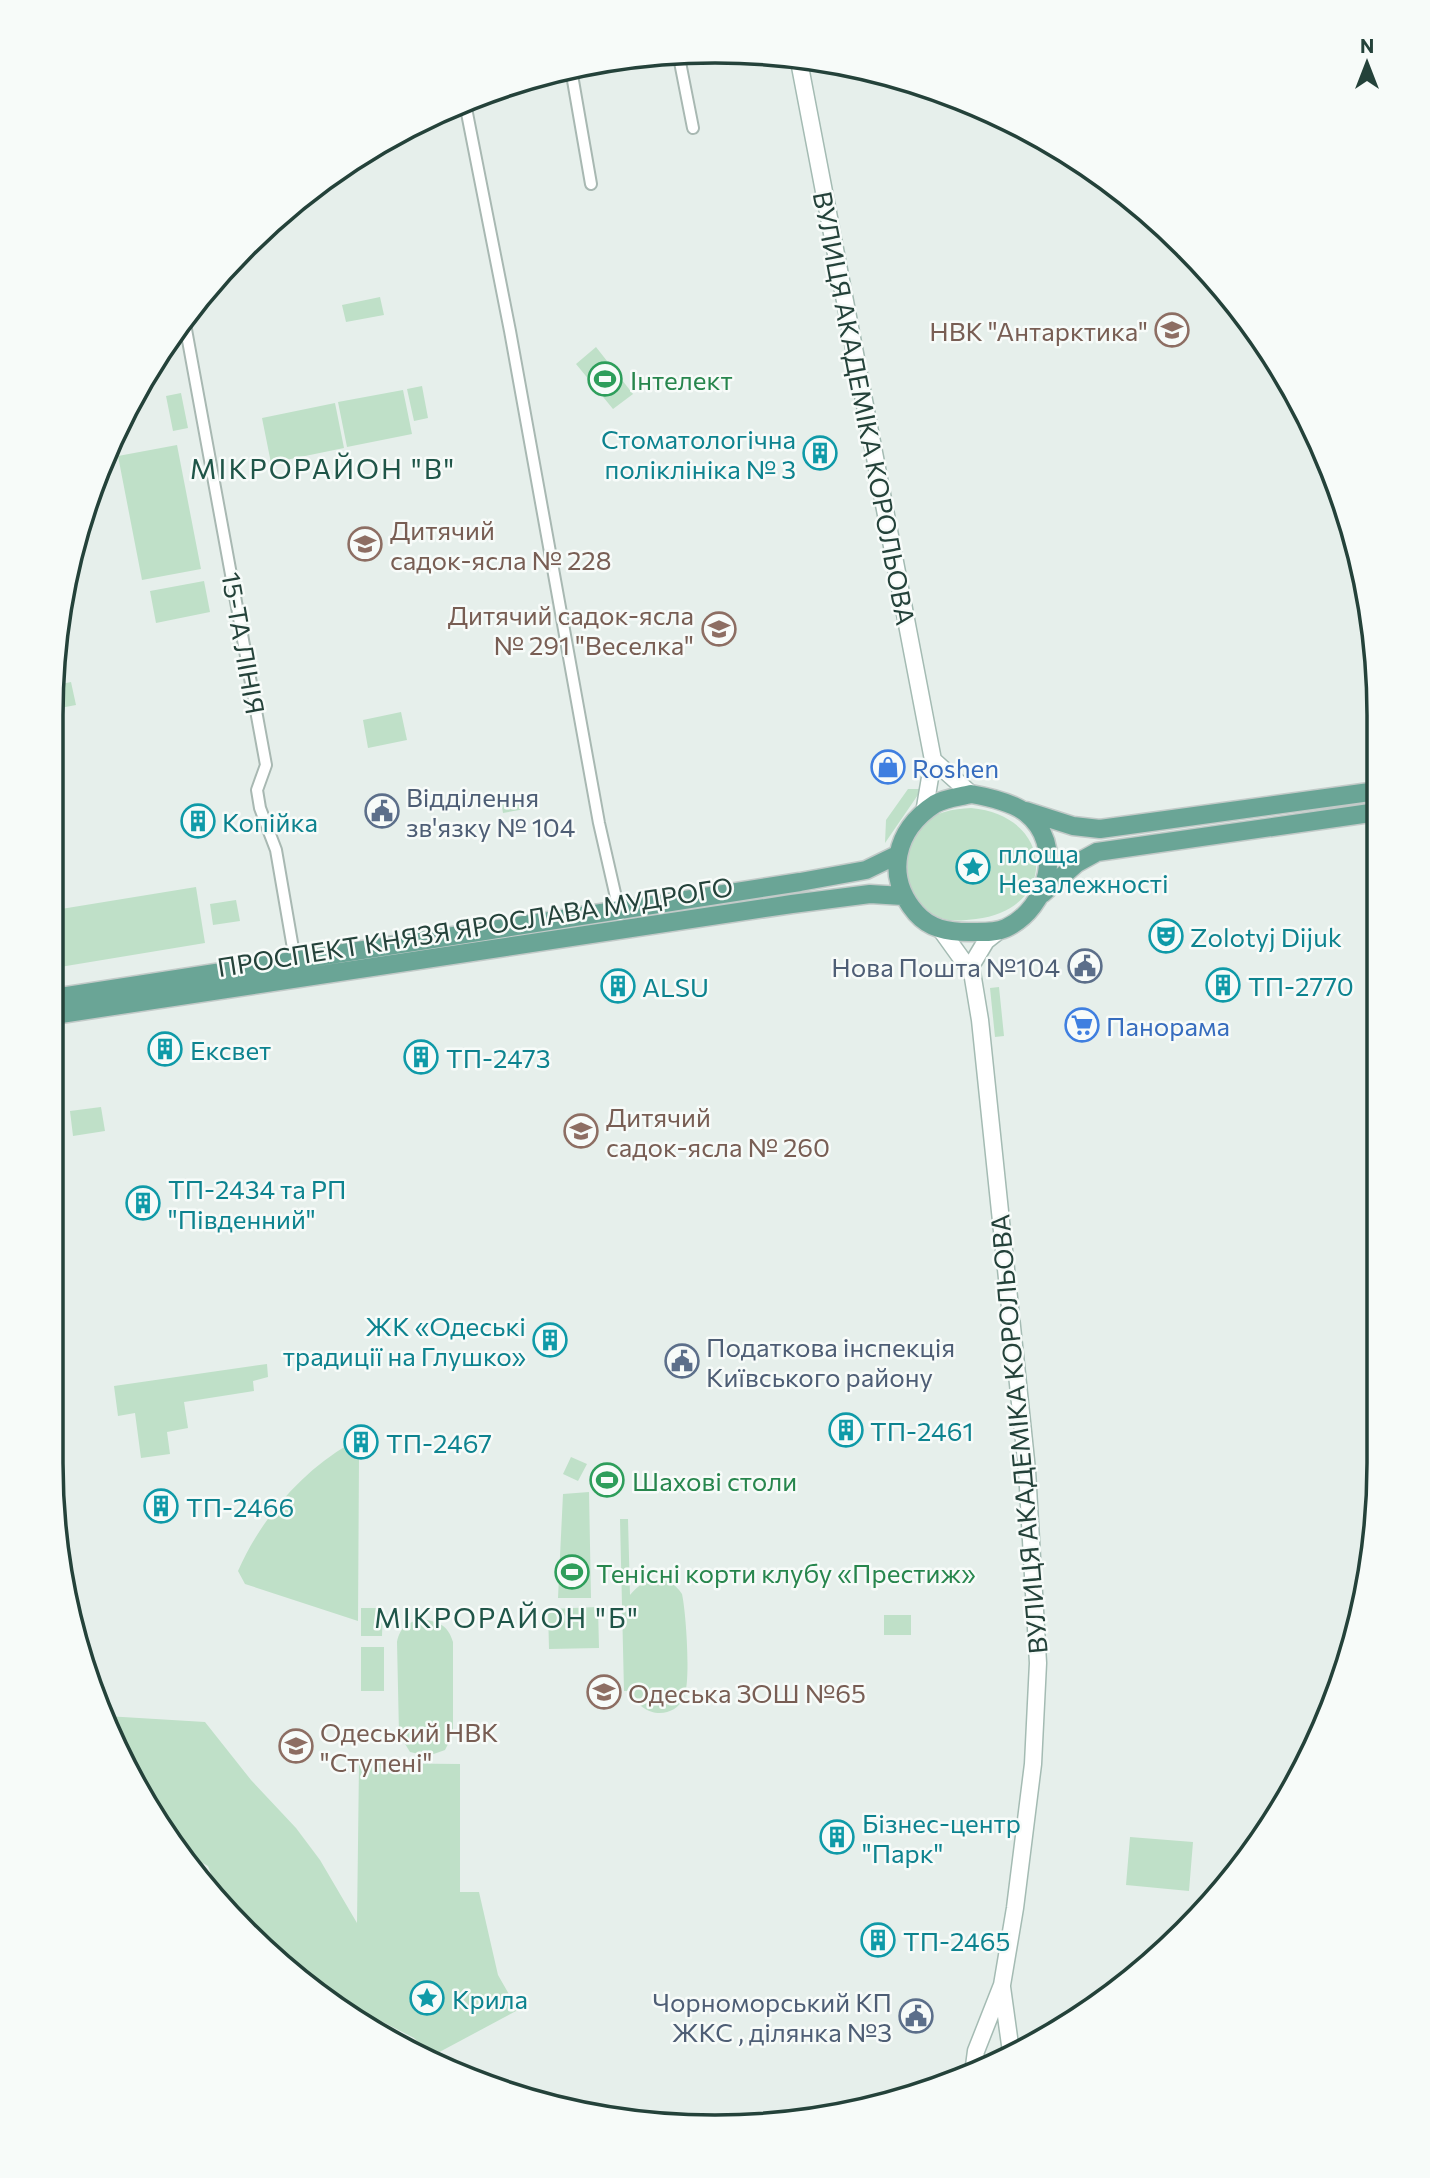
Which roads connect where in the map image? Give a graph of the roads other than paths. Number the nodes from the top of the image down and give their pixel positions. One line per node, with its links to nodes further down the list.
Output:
1 (680, 64): 5 (street)
2 (801, 69): 8 (main road, ВУЛИЦЯ АКАДЕМІКА КОРОЛЬОВА)
3 (573, 79): 6 (street)
4 (467, 112): 17 (street)
5 (693, 128)
6 (591, 184)
7 (187, 334): 21 (street, 15-ТА ЛІНІЯ)
8 (933, 760): 10 (main road); 12 (main road, ВУЛИЦЯ АКАДЕМІКА КОРОЛЬОВА)
9 (1367, 792): 11 (main road)
10 (971, 794): 11 (main road); 12 (main road)
11 (1023, 811): 15 (main road)
12 (923, 813): 14 (main road)
13 (1367, 813): 15 (main road)
14 (897, 855): 16 (main road); 17 (main road, ПРОСПЕКТ КНЯЗЯ ЯРОСЛАВА МУДРОГО)
15 (1042, 894): 20 (main road)
16 (903, 896): 18 (main road, ПРОСПЕКТ КНЯЗЯ ЯРОСЛАВА МУДРОГО); 19 (main road)
17 (618, 909): 18 (street); 21 (main road, ПРОСПЕКТ КНЯЗЯ ЯРОСЛАВА МУДРОГО)
18 (623, 930): 23 (main road, ПРОСПЕКТ КНЯЗЯ ЯРОСЛАВА МУДРОГО)
19 (941, 930): 20 (main road); 22 (main road)
20 (1000, 930): 22 (main road)
21 (295, 960): 23 (main road); 24 (main road, ПРОСПЕКТ КНЯЗЯ ЯРОСЛАВА МУДРОГО)
22 (971, 966): 26 (main road, ВУЛИЦЯ АКАДЕМІКА КОРОЛЬОВА)
23 (298, 980): 25 (main road, ПРОСПЕКТ КНЯЗЯ ЯРОСЛАВА МУДРОГО)
24 (63, 997)
25 (63, 1014)
26 (1002, 1985): 27 (main road, ВУЛИЦЯ АКАДЕМІКА КОРОЛЬОВА); 28 (main road, ВУЛИЦЯ АКАДЕМІКА КОРОЛЬОВА)
27 (1010, 2044)
28 (975, 2061)

